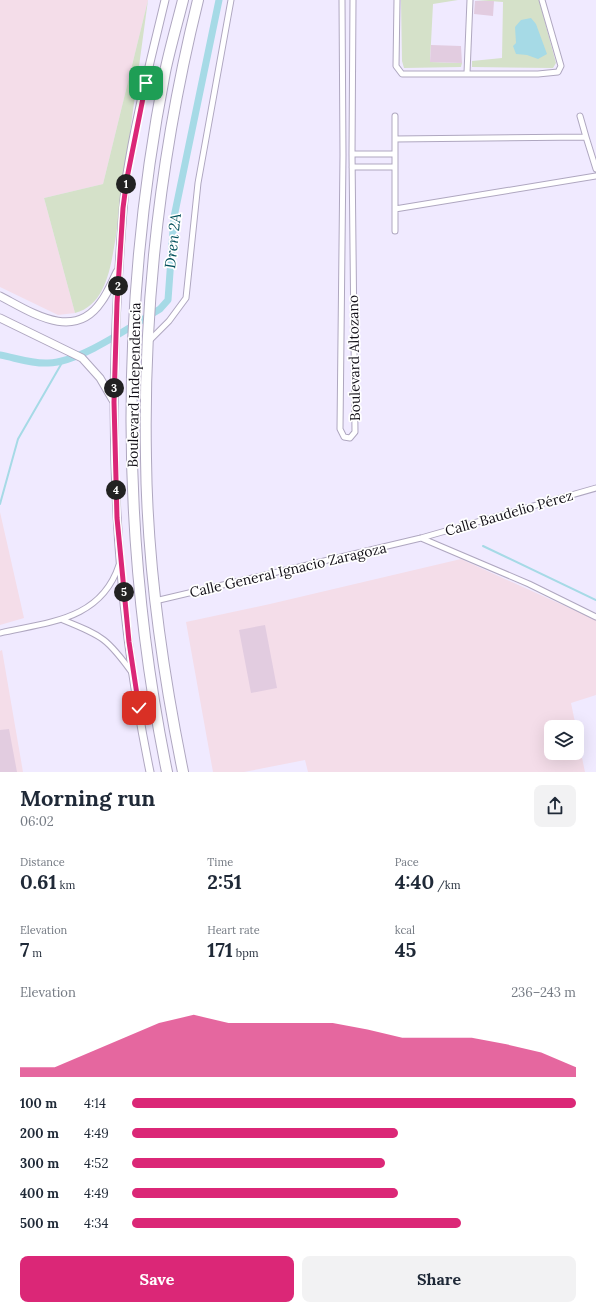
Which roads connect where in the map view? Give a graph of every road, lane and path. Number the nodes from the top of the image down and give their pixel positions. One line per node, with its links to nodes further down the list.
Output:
1 (165, 0): 23 (main road, Boulevard Independencia)
2 (183, 0): 37 (highway, Boulevard Independencia)
3 (198, 0): 26 (highway, Boulevard Independencia)
4 (231, 0): 26 (street)
5 (342, 0): 17 (street, Boulevard Altozano)
6 (353, 0): 15 (street, Boulevard Altozano)
7 (397, 0): 10 (street)
8 (470, 0): 10 (street)
9 (542, 0): 10 (street)
10 (468, 73)
11 (395, 116): 14 (street)
12 (580, 116): 13 (street)
13 (586, 137): 14 (street); 19 (street)
14 (395, 139): 16 (street)
15 (352, 154): 16 (street); 17 (street, Boulevard Altozano)
16 (395, 154): 18 (street)
17 (352, 167): 18 (street)
18 (395, 167): 21 (street)
19 (596, 169)
20 (596, 176): 21 (street)
21 (395, 209): 22 (street)
22 (395, 231)
23 (119, 268): 24 (main road); 27 (main road, Boulevard Independencia)
24 (0, 296)
25 (0, 318): 27 (main road)
26 (147, 343): 31 (highway, Boulevard Independencia)
27 (114, 402): 30 (main road, Boulevard Independencia)
28 (596, 488): 29 (street, Calle Baudelio Pérez)
29 (422, 538): 31 (street, Calle General Ignacio Zaragoza); 32 (street)
30 (121, 560): 33 (street); 35 (main road, Boulevard Independencia)
31 (155, 601): 38 (highway, Boulevard Independencia)
32 (596, 617)
33 (63, 620): 34 (street); 35 (street)
34 (0, 633)
35 (134, 677): 36 (main road, Boulevard Independencia)
36 (150, 772)
37 (167, 772)
38 (183, 772)

